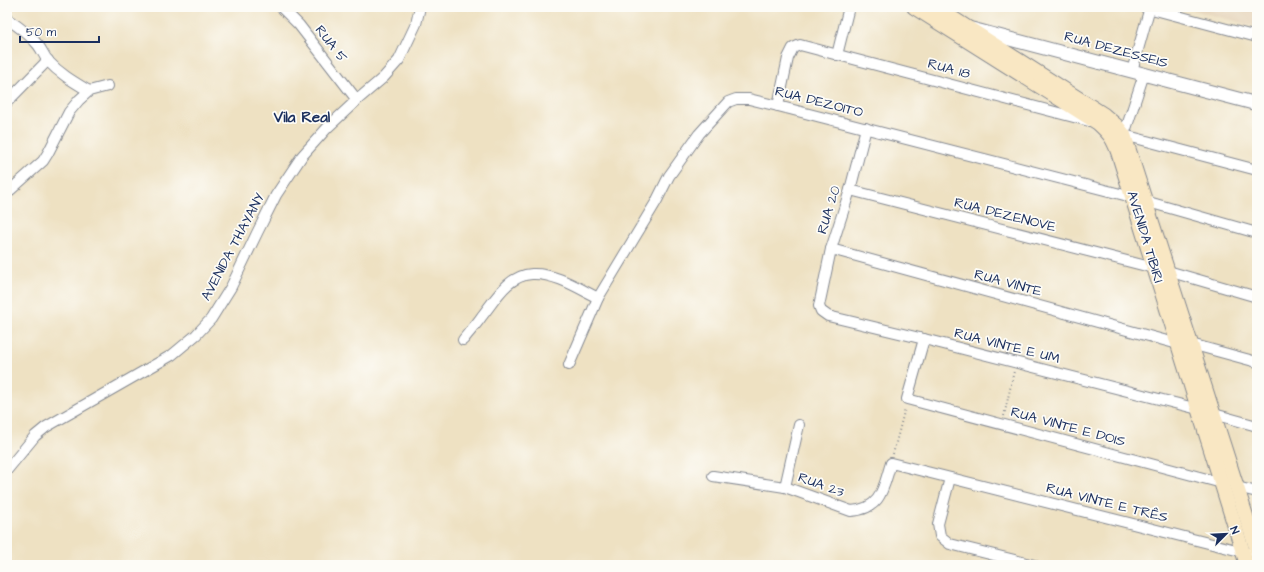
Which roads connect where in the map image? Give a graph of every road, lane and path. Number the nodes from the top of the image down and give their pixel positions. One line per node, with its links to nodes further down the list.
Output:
1 (280, 7): 15 (street, RUA 5)
2 (420, 7): 15 (street, AVENIDA THAYANY)
3 (849, 7): 10 (street)
4 (914, 7): 19 (main road, AVENIDA TIBIRI)
5 (935, 7): 8 (main road, AVENIDA TIBIRI)
6 (1148, 8): 9 (street); 12 (street)
7 (7, 19): 11 (street)
8 (966, 27): 12 (street, RUA DEZESSEIS); 19 (main road, AVENIDA TIBIRI)
9 (1257, 37)
10 (837, 54): 18 (street, RUA 18); 19 (street, RUA 18)
11 (48, 60): 14 (street); 16 (street)
12 (1138, 73): 17 (street, RUA DEZESSEIS); 21 (street)
13 (108, 86): 14 (street)
14 (89, 91): 24 (street)
15 (357, 100): 45 (street, AVENIDA THAYANY)
16 (7, 102)
17 (1257, 104)
18 (778, 106): 20 (street, RUA DEZOITO); 30 (street, RUA DEZOITO)
19 (1101, 119): 21 (main road, AVENIDA TIBIRI); 25 (main road, AVENIDA TIBIRI)
20 (866, 128): 23 (street, RUA 20); 25 (street, RUA DEZOITO)
21 (1124, 135): 22 (street); 25 (main road, AVENIDA TIBIRI)
22 (1257, 170)
23 (850, 190): 27 (street, RUA 20); 28 (street, RUA DEZENOVE)
24 (7, 193)
25 (1139, 199): 26 (street, RUA DEZOITO); 28 (main road, AVENIDA TIBIRI)
26 (1257, 233)
27 (831, 249): 31 (street, RUA 20); 34 (street, RUA VINTE)
28 (1161, 269): 29 (street, RUA DEZENOVE); 34 (main road, AVENIDA TIBIRI)
29 (1257, 297)
30 (598, 298): 33 (street); 37 (street, RUA DEZOITO)
31 (820, 300): 32 (street, RUA VINTE E UM)
32 (924, 339): 35 (street, RUA VINTE E UM); 38 (street)
33 (463, 340)
34 (1184, 344): 36 (street, RUA VINTE); 39 (main road, AVENIDA TIBIRI); 40 (main road, AVENIDA TIBIRI)
35 (1016, 362): 39 (street, RUA VINTE E UM); 41 (path)
36 (1257, 362)
37 (569, 365)
38 (907, 399): 41 (street, RUA VINTE E DOIS); 44 (path)
39 (1198, 408): 48 (main road, AVENIDA TIBIRI)
40 (1214, 414): 43 (street); 50 (main road, AVENIDA TIBIRI)
41 (1002, 424): 48 (street, RUA VINTE E DOIS)
42 (799, 425): 49 (street)
43 (1257, 426)
44 (891, 463): 47 (street); 49 (street, RUA 23)
45 (7, 470)
46 (713, 476): 49 (street, RUA 23)
47 (950, 478): 54 (street, RUA VINTE E TRÊS); 55 (street)
48 (1222, 483): 54 (main road, AVENIDA TIBIRI)
49 (785, 486)
50 (1237, 487): 51 (street); 52 (main road, AVENIDA TIBIRI)
51 (1257, 492)
52 (1257, 550)
53 (1257, 555): 54 (street, RUA VINTE E TRÊS)
54 (1245, 558)
55 (1034, 565)

